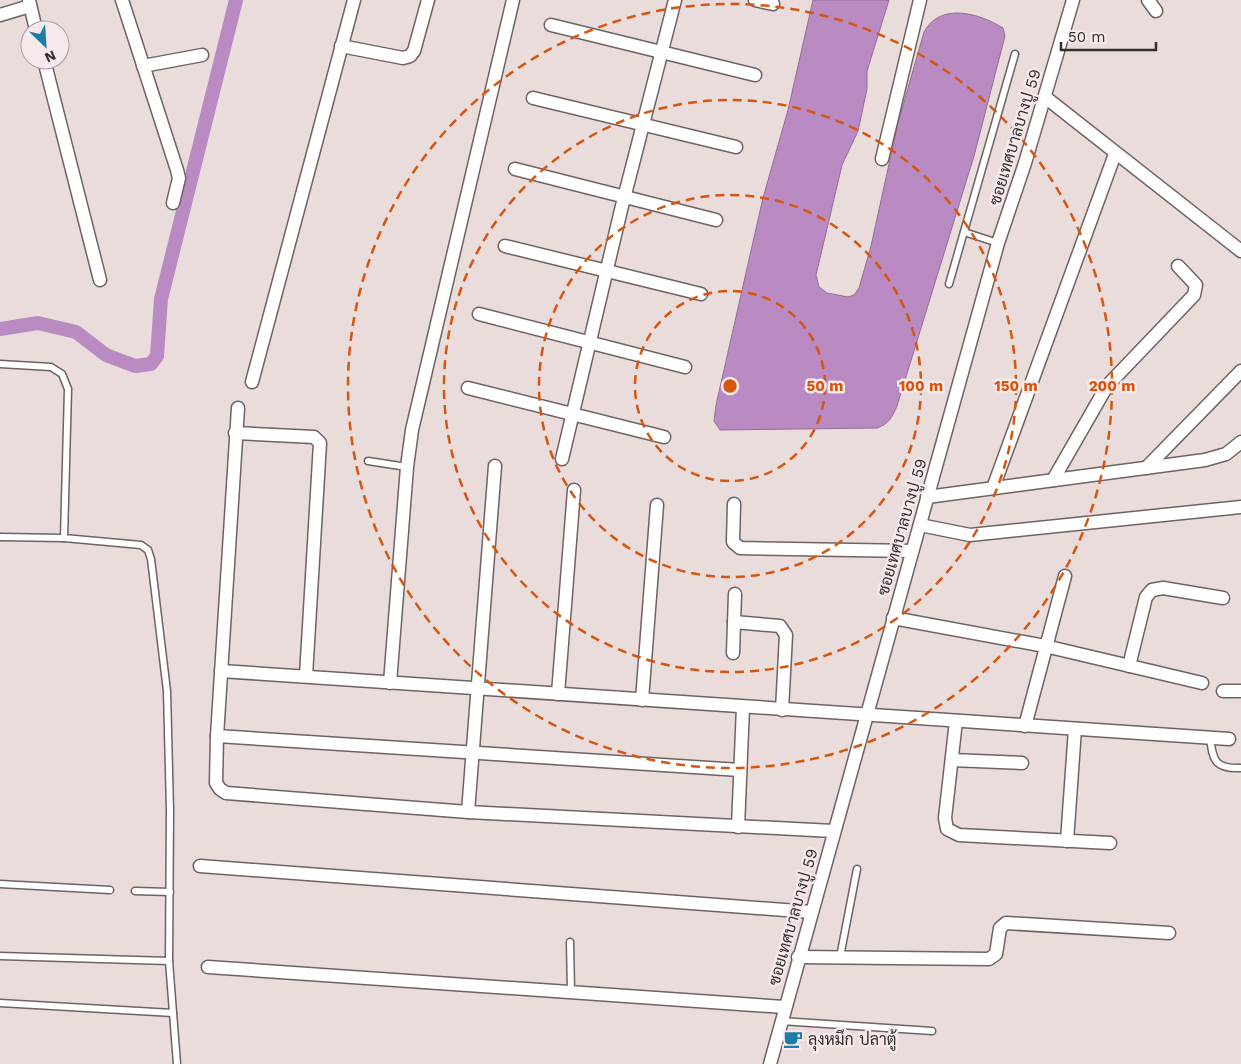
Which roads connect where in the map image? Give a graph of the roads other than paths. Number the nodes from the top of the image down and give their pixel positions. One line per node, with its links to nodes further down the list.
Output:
1 (122, 0): 20 (street)
2 (354, 0): 16 (street)
3 (428, 0): 16 (street)
4 (513, 0): 57 (street)
5 (675, 0): 17 (street)
6 (755, 0): 11 (street)
7 (920, 0): 28 (street)
8 (1073, 0): 23 (street, ซอยเทศบาลบางปู 59)
9 (1148, 0): 12 (street)
10 (29, 3): 13 (street); 14 (street)
11 (773, 4)
12 (1156, 11)
13 (0, 15)
14 (33, 20)
15 (551, 25): 17 (street)
16 (342, 46): 47 (street)
17 (662, 52): 22 (street); 25 (street)
18 (1015, 54): 33 (lane)
19 (202, 55): 20 (street)
20 (143, 66): 31 (street)
21 (47, 70): 39 (street)
22 (756, 75)
23 (1045, 97): 27 (street); 34 (street, ซอยเทศบาลบางปู 59)
24 (533, 98): 25 (street)
25 (643, 124): 26 (street); 30 (street)
26 (736, 147)
27 (1115, 154): 36 (street); 60 (street)
28 (882, 159)
29 (515, 169): 30 (street)
30 (625, 197): 32 (street); 38 (street)
31 (174, 203)
32 (716, 220)
33 (964, 232): 34 (lane); 40 (lane)
34 (998, 243): 62 (street, ซอยเทศบาลบางปู 59)
35 (505, 246): 38 (street)
36 (1241, 251)
37 (1178, 266): 59 (street)
38 (607, 270): 41 (street); 43 (street)
39 (100, 280)
40 (949, 284)
41 (701, 294)
42 (479, 314): 43 (street)
43 (590, 342): 45 (street); 50 (street)
44 (0, 364): 68 (lane)
45 (685, 367)
46 (1241, 371): 58 (street)
47 (252, 382)
48 (468, 388): 50 (street)
49 (238, 408): 51 (street)
50 (572, 416): 52 (street); 54 (street)
51 (235, 433): 78 (street); 79 (street)
52 (664, 437)
53 (1241, 442): 58 (street)
54 (562, 459)
55 (368, 461): 57 (lane)
56 (495, 466): 82 (street)
57 (407, 467): 80 (street)
58 (1146, 468): 59 (street)
59 (1053, 480): 60 (street)
60 (993, 488): 62 (street)
61 (574, 490): 85 (street)
62 (927, 497): 66 (street, ซอยเทศบาลบางปู 59)
63 (657, 504): 86 (street)
64 (734, 504): 69 (street)
65 (1241, 507): 66 (street)
66 (920, 525): 69 (street, ซอยเทศบาลบางปู 59)
67 (0, 537): 68 (lane)
68 (64, 538): 111 (lane)
69 (912, 551): 73 (street, ซอยเทศบาลบางปู 59)
70 (1064, 576): 75 (street)
71 (735, 594): 74 (street)
72 (1223, 598): 77 (street)
73 (893, 618): 75 (street); 89 (street, ซอยเทศบาลบางปู 59)
74 (734, 622): 76 (street); 88 (street)
75 (1045, 646): 77 (street); 91 (street)
76 (733, 653)
77 (1129, 666): 81 (street)
78 (221, 671): 79 (street); 93 (street)
79 (306, 676): 80 (street)
80 (390, 683): 82 (street)
81 (1202, 683)
82 (478, 687): 85 (street); 96 (street)
83 (1223, 691): 84 (street)
84 (1241, 691)
85 (558, 694): 86 (street)
86 (642, 700): 87 (street)
87 (743, 707): 88 (street); 100 (street)
88 (782, 710): 89 (street)
89 (866, 715): 90 (street); 103 (street, ซอยเทศบาลบางปู 59)
90 (956, 721): 91 (street); 97 (street)
91 (1025, 726): 92 (street)
92 (1075, 729): 94 (street); 104 (street)
93 (218, 736): 96 (street); 101 (street)
94 (1210, 738): 95 (street); 99 (lane)
95 (1229, 739)
96 (472, 753): 100 (street); 101 (street)
97 (952, 760): 98 (street); 104 (street)
98 (1022, 763)
99 (1241, 768)
100 (740, 770): 102 (street)
101 (468, 812): 102 (street)
102 (738, 827): 103 (street)
103 (833, 832): 112 (street, ซอยเทศบาลบางปู 59)
104 (1068, 841): 105 (street)
105 (1110, 843)
106 (200, 866): 112 (street)
107 (857, 869): 117 (lane)
108 (0, 884): 109 (lane)
109 (110, 890)
110 (135, 891): 111 (lane)
111 (170, 892): 118 (lane)
112 (810, 912): 116 (street, ซอยเทศบาลบางปู 59)
113 (1169, 933): 117 (street)
114 (570, 942): 120 (lane)
115 (0, 956): 118 (lane)
116 (798, 957): 117 (street); 122 (street, ซอยเทศบาลบางปู 59)
117 (840, 957)
118 (169, 960): 123 (lane)
119 (208, 967): 120 (street)
120 (571, 992): 122 (street)
121 (0, 1003): 123 (lane)
122 (784, 1007): 124 (street, ซอยเทศบาลบางปู 59)
123 (173, 1013): 126 (lane)
124 (781, 1021): 125 (lane); 127 (street, ซอยเทศบาลบางปู 59)
125 (932, 1031)
126 (177, 1064)
127 (770, 1064)

